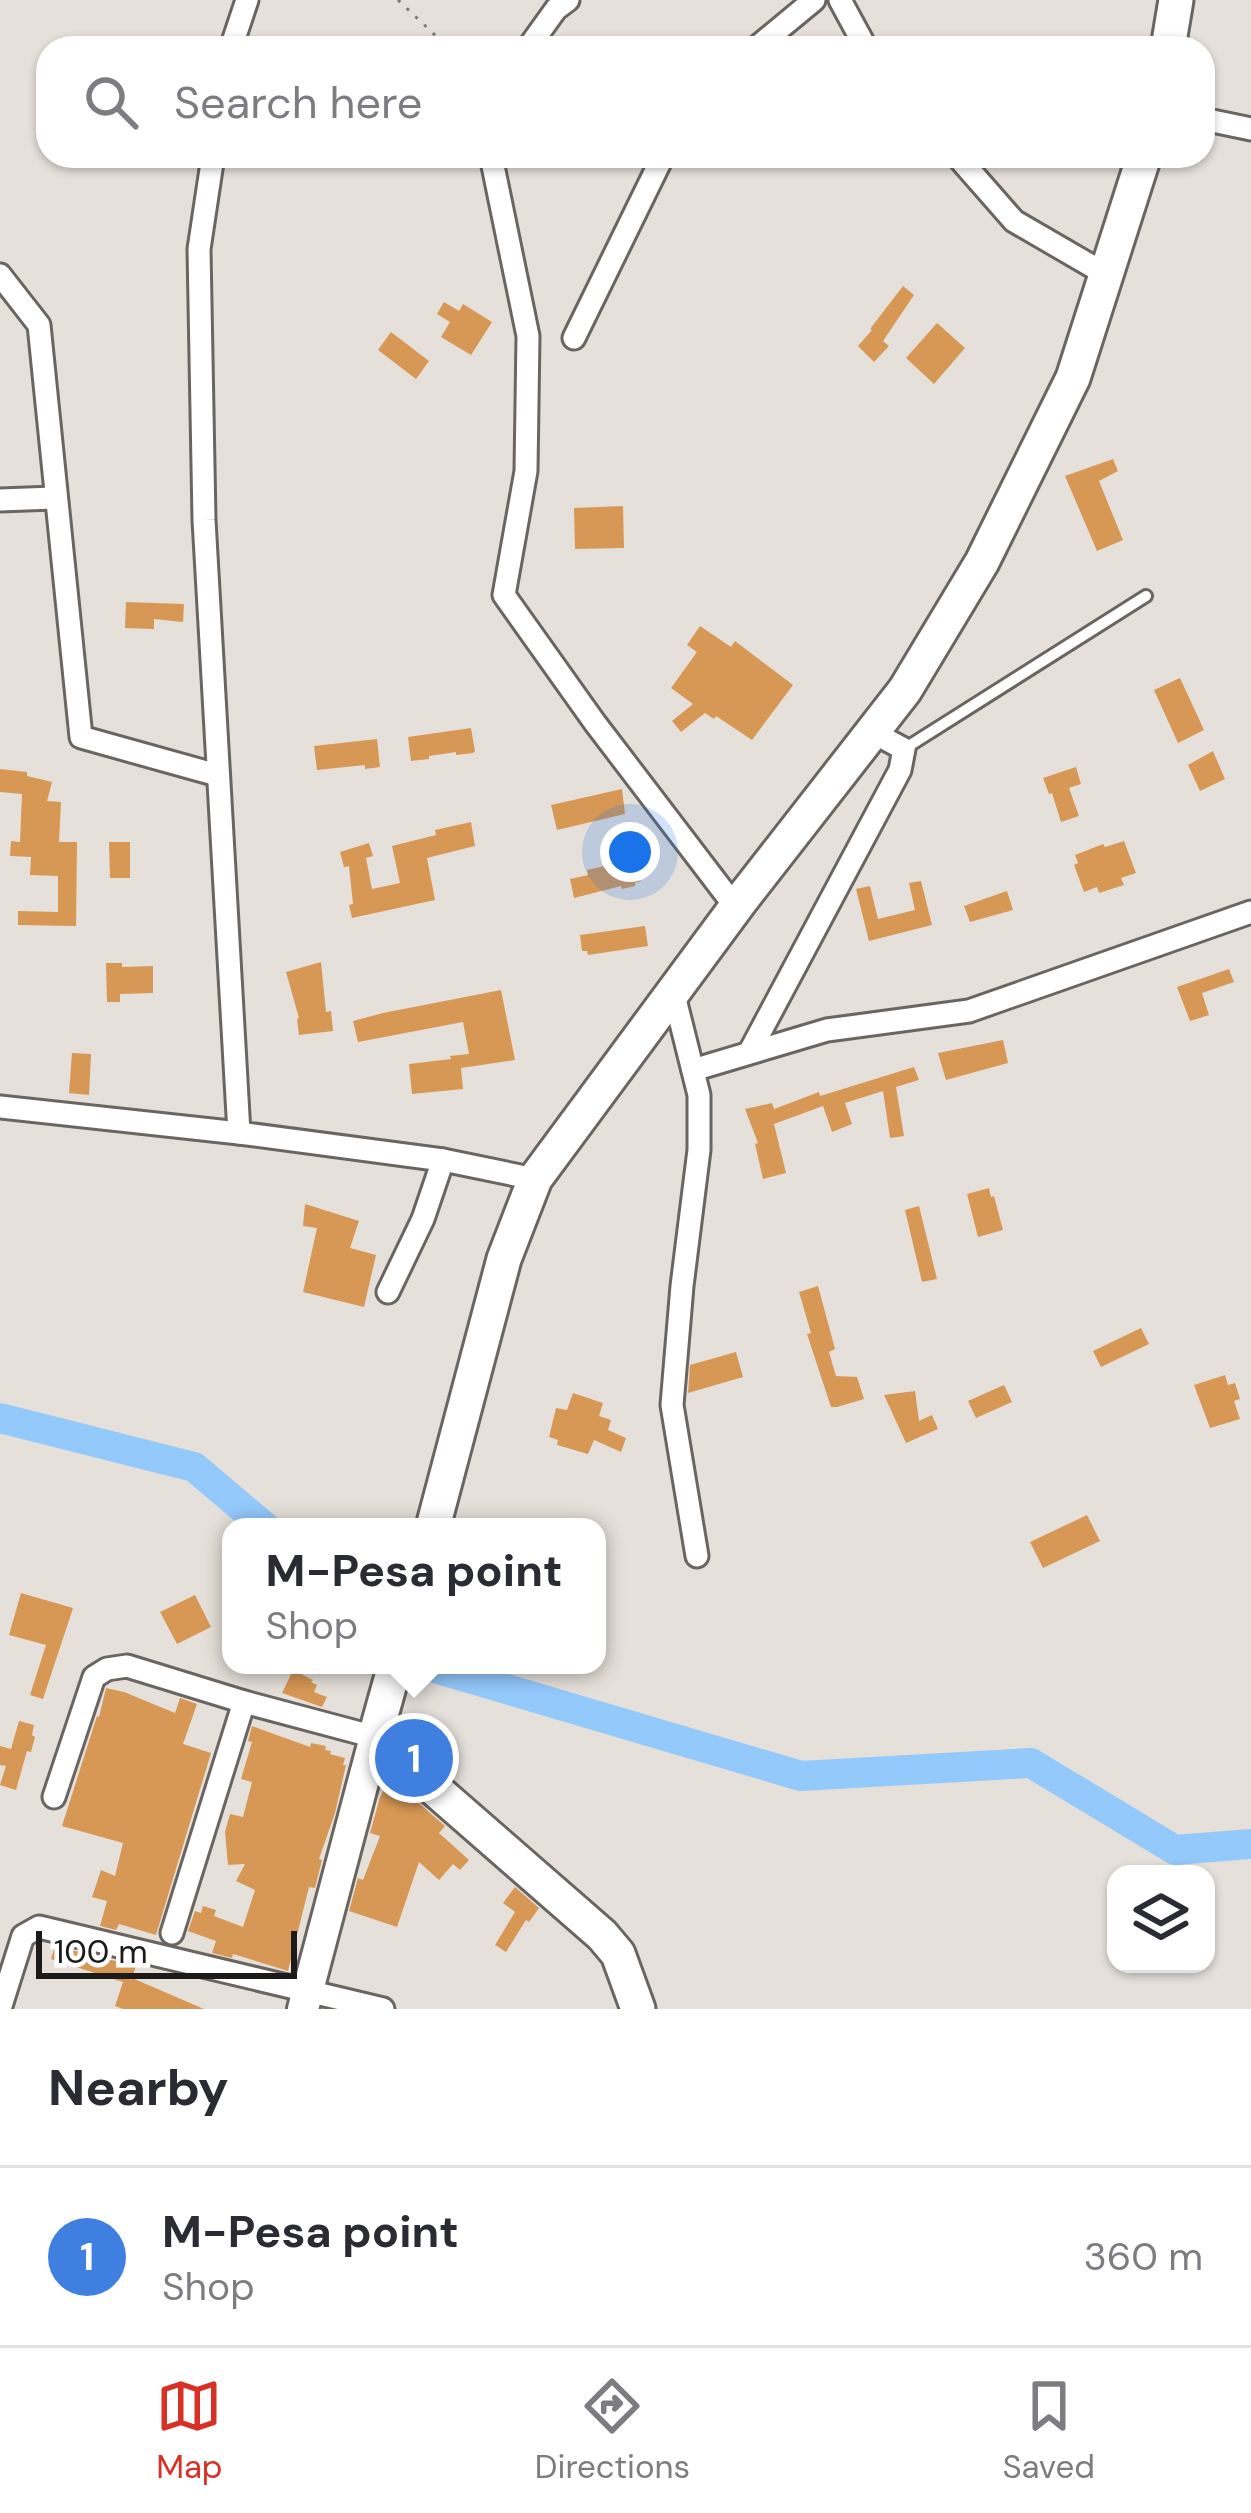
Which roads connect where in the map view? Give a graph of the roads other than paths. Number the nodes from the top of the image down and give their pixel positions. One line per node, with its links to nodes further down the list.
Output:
1 (247, 0): 6 (street)
2 (568, 0): 7 (street)
3 (814, 0): 8 (street)
4 (840, 0): 9 (street)
5 (1176, 0): 10 (main road)
6 (235, 36)
7 (536, 36)
8 (770, 36)
9 (860, 36)
10 (1170, 36)
11 (1215, 122): 12 (street)
12 (1251, 129)
13 (211, 168): 26 (street)
14 (494, 168): 27 (street)
15 (657, 168): 20 (street)
16 (968, 168): 18 (street)
17 (1140, 168): 18 (main road)
18 (1107, 275): 24 (main road)
19 (0, 276): 21 (street)
20 (574, 338)
21 (54, 498): 22 (street); 26 (street)
22 (0, 500)
23 (1147, 596): 25 (lane)
24 (872, 731): 25 (street); 27 (main road)
25 (904, 749): 30 (street)
26 (218, 775): 33 (street)
27 (742, 899): 29 (main road)
28 (1251, 912): 30 (street)
29 (673, 992): 31 (street); 35 (main road)
30 (749, 1053): 31 (street)
31 (693, 1070): 38 (street)
32 (2, 1102): 33 (street)
33 (239, 1133): 34 (street)
34 (443, 1160): 35 (street); 36 (street)
35 (536, 1179): 37 (main road)
36 (388, 1292)
37 (435, 1518)
38 (697, 1556)
39 (393, 1674): 41 (main road)
40 (244, 1702): 41 (street); 42 (street); 43 (street)
41 (375, 1737): 44 (main road); 45 (street)
42 (54, 1797)
43 (172, 1933)
44 (629, 1999)
45 (305, 2000): 46 (street); 47 (street)
46 (0, 2009)
47 (383, 2009)

